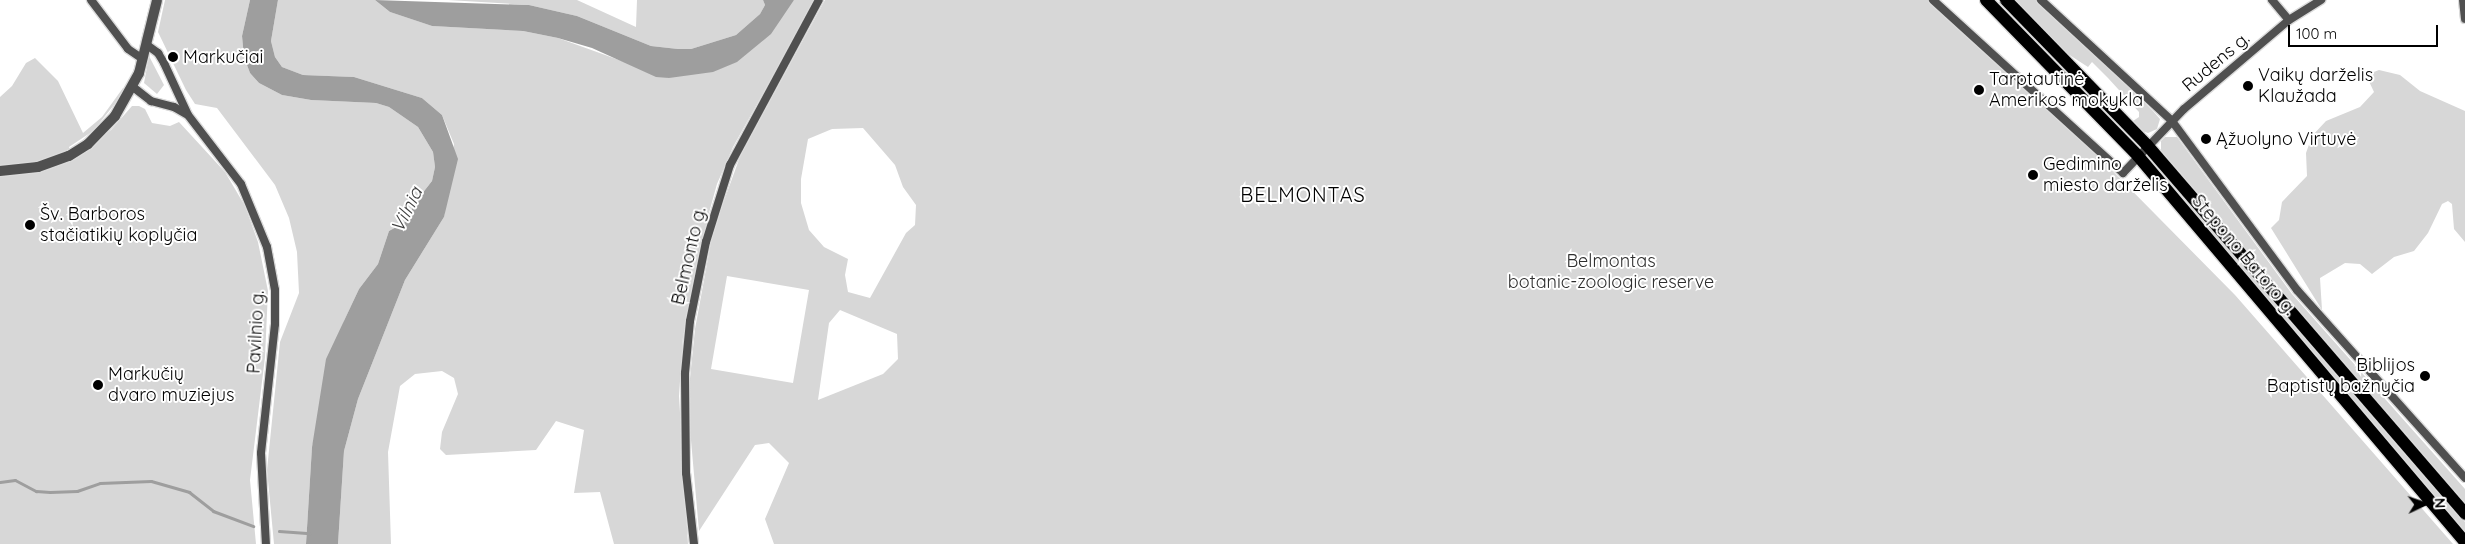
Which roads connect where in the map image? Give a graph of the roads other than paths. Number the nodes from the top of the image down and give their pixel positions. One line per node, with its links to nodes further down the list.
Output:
1 (91, 0): 14 (street)
2 (157, 0): 13 (street)
3 (819, 0): 27 (street, Belmonto g.)
4 (1934, 0): 21 (street, Rudens g.)
5 (1986, 0): 21 (main road, Stepono Batoro g.)
6 (2006, 0): 20 (main road, Stepono Batoro g.)
7 (2041, 0): 19 (street, Stepono Batoro g.)
8 (2272, 0): 12 (street)
9 (2463, 0): 11 (street)
10 (2317, 1): 12 (street, Rudens g.)
11 (2465, 19)
12 (2289, 20): 19 (street, Rudens g.)
13 (147, 45): 14 (street); 16 (street, Pavilnio g.)
14 (143, 59): 15 (street)
15 (133, 87): 17 (street, Pavilnio g.); 22 (street)
16 (175, 90): 17 (street); 18 (street, Pavilnio g.)
17 (166, 104): 18 (street, Pavilnio g.)
18 (188, 115): 26 (street, Pavilnio g.)
19 (2172, 121): 20 (street, Rudens g.); 23 (street, Stepono Batoro g.)
20 (2147, 145): 21 (street, Rudens g.); 24 (main road, Stepono Batoro g.)
21 (2138, 156): 25 (main road, Stepono Batoro g.)
22 (0, 171)
23 (2465, 478)
24 (2465, 514)
25 (2465, 542)
26 (266, 544)
27 (694, 544)

